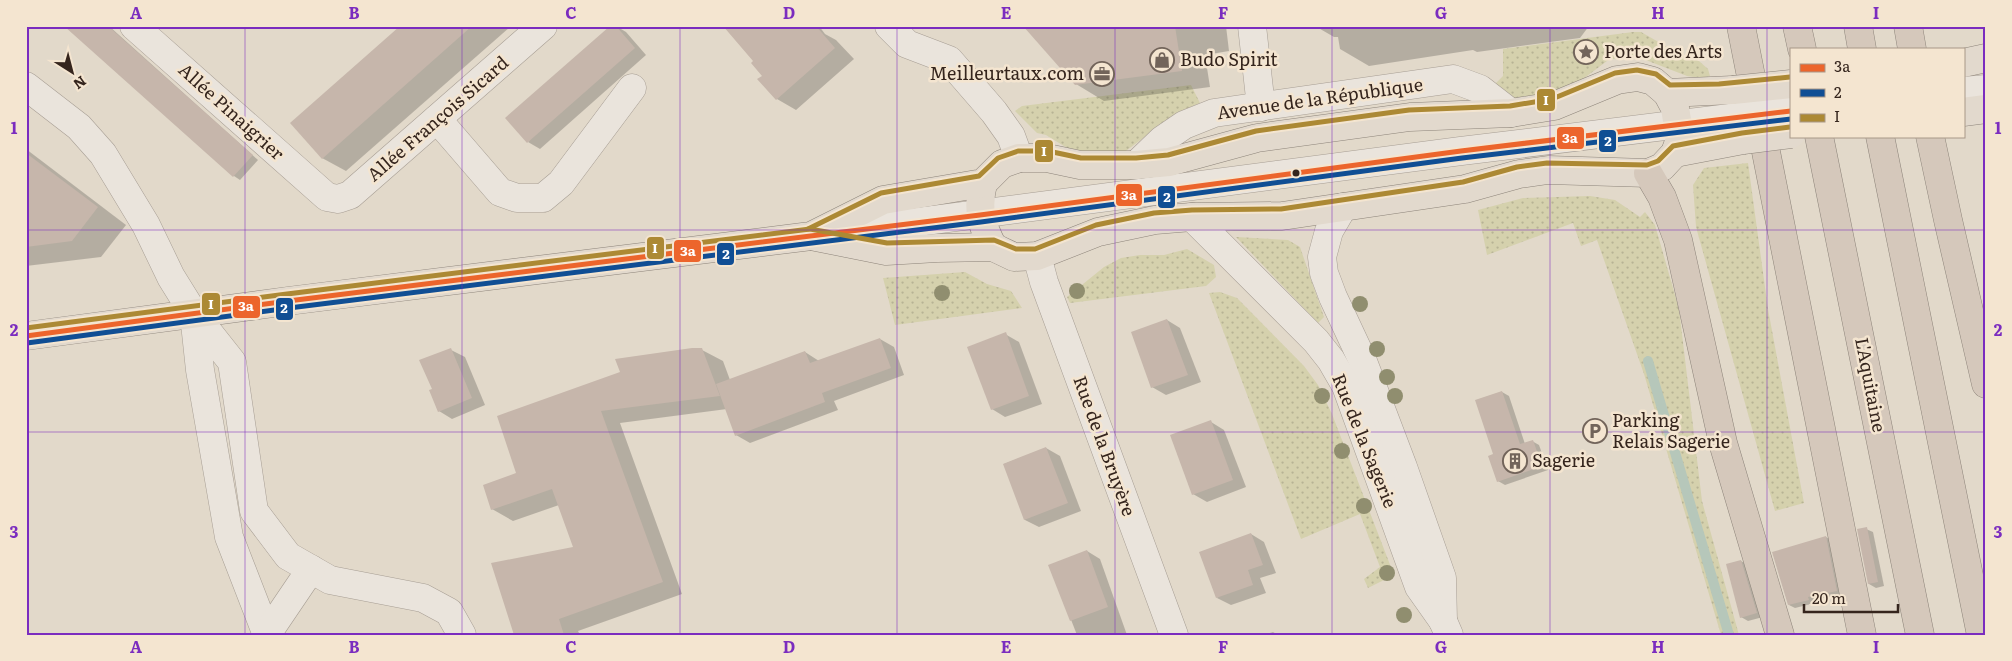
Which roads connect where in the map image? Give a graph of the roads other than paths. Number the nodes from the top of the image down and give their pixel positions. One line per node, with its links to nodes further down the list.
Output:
1 (134, 26): 37 (street, Allée Pinaigrier)
2 (543, 26): 25 (street, Allée François Sicard)
3 (889, 26): 33 (street)
4 (1252, 26): 20 (street)
5 (1741, 26): 53 (highway)
6 (1797, 26): 9 (highway)
7 (1858, 26): 10 (highway)
8 (1908, 26): 11 (highway)
9 (1802, 48)
10 (1862, 48)
11 (1912, 48)
12 (1986, 58): 13 (main road)
13 (1964, 63)
14 (1790, 84): 19 (main road, bridge)
15 (26, 86): 44 (street)
16 (632, 88): 25 (street)
17 (1986, 88): 18 (street)
18 (1964, 91)
19 (1667, 93): 24 (main road, Avenue de la République); 26 (main road)
20 (1261, 107): 24 (street, Avenue de la République); 34 (street, Avenue de la République)
21 (1986, 109): 23 (main road)
22 (1790, 111): 27 (street, bridge)
23 (1964, 112)
24 (1511, 114): 34 (main road, Avenue de la République)
25 (437, 119): 37 (street, Allée François Sicard)
26 (1678, 124): 27 (street); 32 (main road); 39 (street)
27 (1741, 129): 28 (main road, bridge); 32 (main road)
28 (1790, 134)
29 (1819, 138): 54 (highway, L'Aquitaine)
30 (1880, 138): 55 (highway)
31 (1930, 138): 46 (highway)
32 (1675, 153): 35 (main road)
33 (1019, 158): 34 (main road, Avenue de la République); 36 (main road, Avenue de la République)
34 (1136, 165)
35 (1648, 174): 38 (main road); 52 (highway)
36 (983, 183): 39 (main road); 41 (main road)
37 (327, 198)
38 (1343, 207): 40 (main road); 48 (street, Rue de la Sagerie)
39 (980, 215): 41 (street); 42 (main road)
40 (1192, 216): 43 (main road); 48 (street, Rue de la Sagerie)
41 (811, 236): 42 (main road); 44 (main road)
42 (994, 247): 43 (main road)
43 (1037, 256): 51 (street, Rue de la Bruyère)
44 (194, 314): 45 (main road); 47 (street); 49 (street)
45 (26, 336)
46 (1986, 384)
47 (311, 569): 49 (street); 50 (street)
48 (1446, 628)
49 (267, 634)
50 (462, 635)
51 (1174, 635)
52 (1780, 635)
53 (1862, 635)
54 (1920, 635)
55 (1981, 635)

